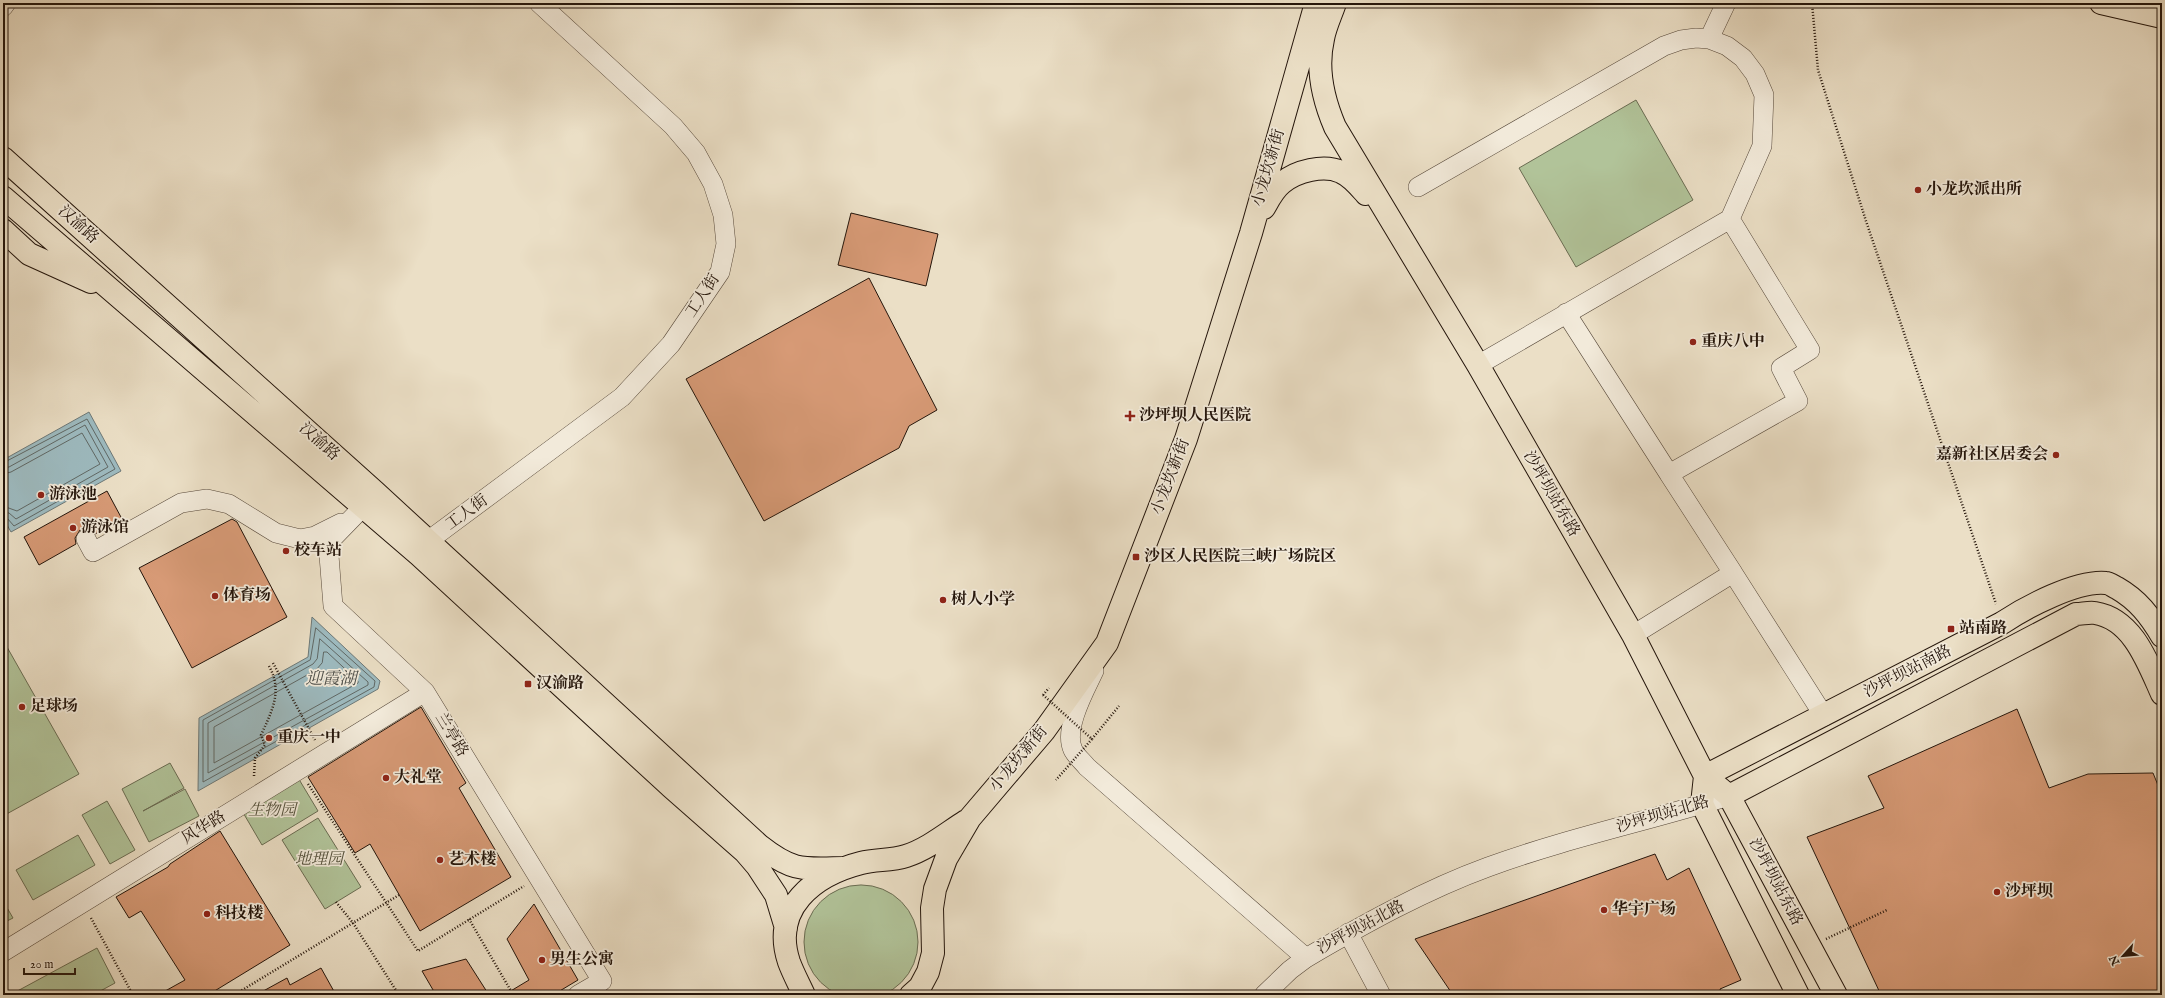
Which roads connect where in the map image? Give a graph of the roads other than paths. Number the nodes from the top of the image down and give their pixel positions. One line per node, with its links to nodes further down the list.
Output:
1 (6, 3): 9 (street)
2 (539, 3): 25 (street, 工人街)
3 (1316, 3): 18 (main road, 小龙坎新街)
4 (1335, 3): 15 (main road)
5 (1726, 3): 11 (street)
6 (2100, 3): 10 (main road)
7 (2157, 3): 8 (main road)
8 (2162, 4)
9 (3, 7)
10 (2162, 17)
11 (1709, 39): 13 (street); 16 (street)
12 (3, 158): 25 (main road, 汉渝路)
13 (1418, 187)
14 (3, 197): 19 (main road, 汉渝路)
15 (1388, 217): 18 (main road); 21 (main road, 沙坪坝站东路)
16 (1730, 219): 20 (street); 22 (street)
17 (3, 230): 19 (main road)
18 (1251, 233): 29 (main road, 小龙坎新街)
19 (113, 292): 23 (main road, 汉渝路)
20 (1566, 313): 21 (street); 22 (street)
21 (1478, 365): 27 (main road, 沙坪坝站东路)
22 (1668, 474): 26 (street)
23 (357, 513): 24 (street); 30 (street, 兰亭路); 38 (main road, 汉渝路)
24 (86, 539)
25 (428, 541): 37 (main road, 汉渝路)
26 (1733, 573): 27 (street); 32 (street)
27 (1633, 635): 33 (main road, 沙坪坝站东路)
28 (2162, 636): 32 (main road, 沙坪坝站南路)
29 (1107, 643): 36 (main road, 小龙坎新街); 41 (street, 沙坪坝站北路)
30 (425, 692): 40 (street, 风华路); 43 (street, 兰亭路)
31 (2162, 694): 34 (main road, 沙坪坝站南路)
32 (1824, 716): 33 (main road, 沙坪坝站南路)
33 (1706, 776): 34 (main road, 沙坪坝站东路); 35 (main road)
34 (1729, 796): 35 (street, 沙坪坝站北路); 48 (main road, 沙坪坝站东路)
35 (1702, 804): 39 (street, 沙坪坝站北路); 47 (main road, 沙坪坝站东路)
36 (970, 818): 37 (main road, 小龙坎新街); 42 (main road, 小龙坎新街)
37 (843, 868): 38 (main road, 小龙坎新街)
38 (786, 928): 44 (main road, 小龙坎新街)
39 (1348, 933): 41 (street, 沙坪坝站北路); 46 (street)
40 (3, 952)
41 (1306, 958): 45 (street)
42 (920, 992)
43 (578, 995)
44 (804, 995)
45 (1264, 995)
46 (1381, 995)
47 (1798, 995)
48 (1836, 995)

